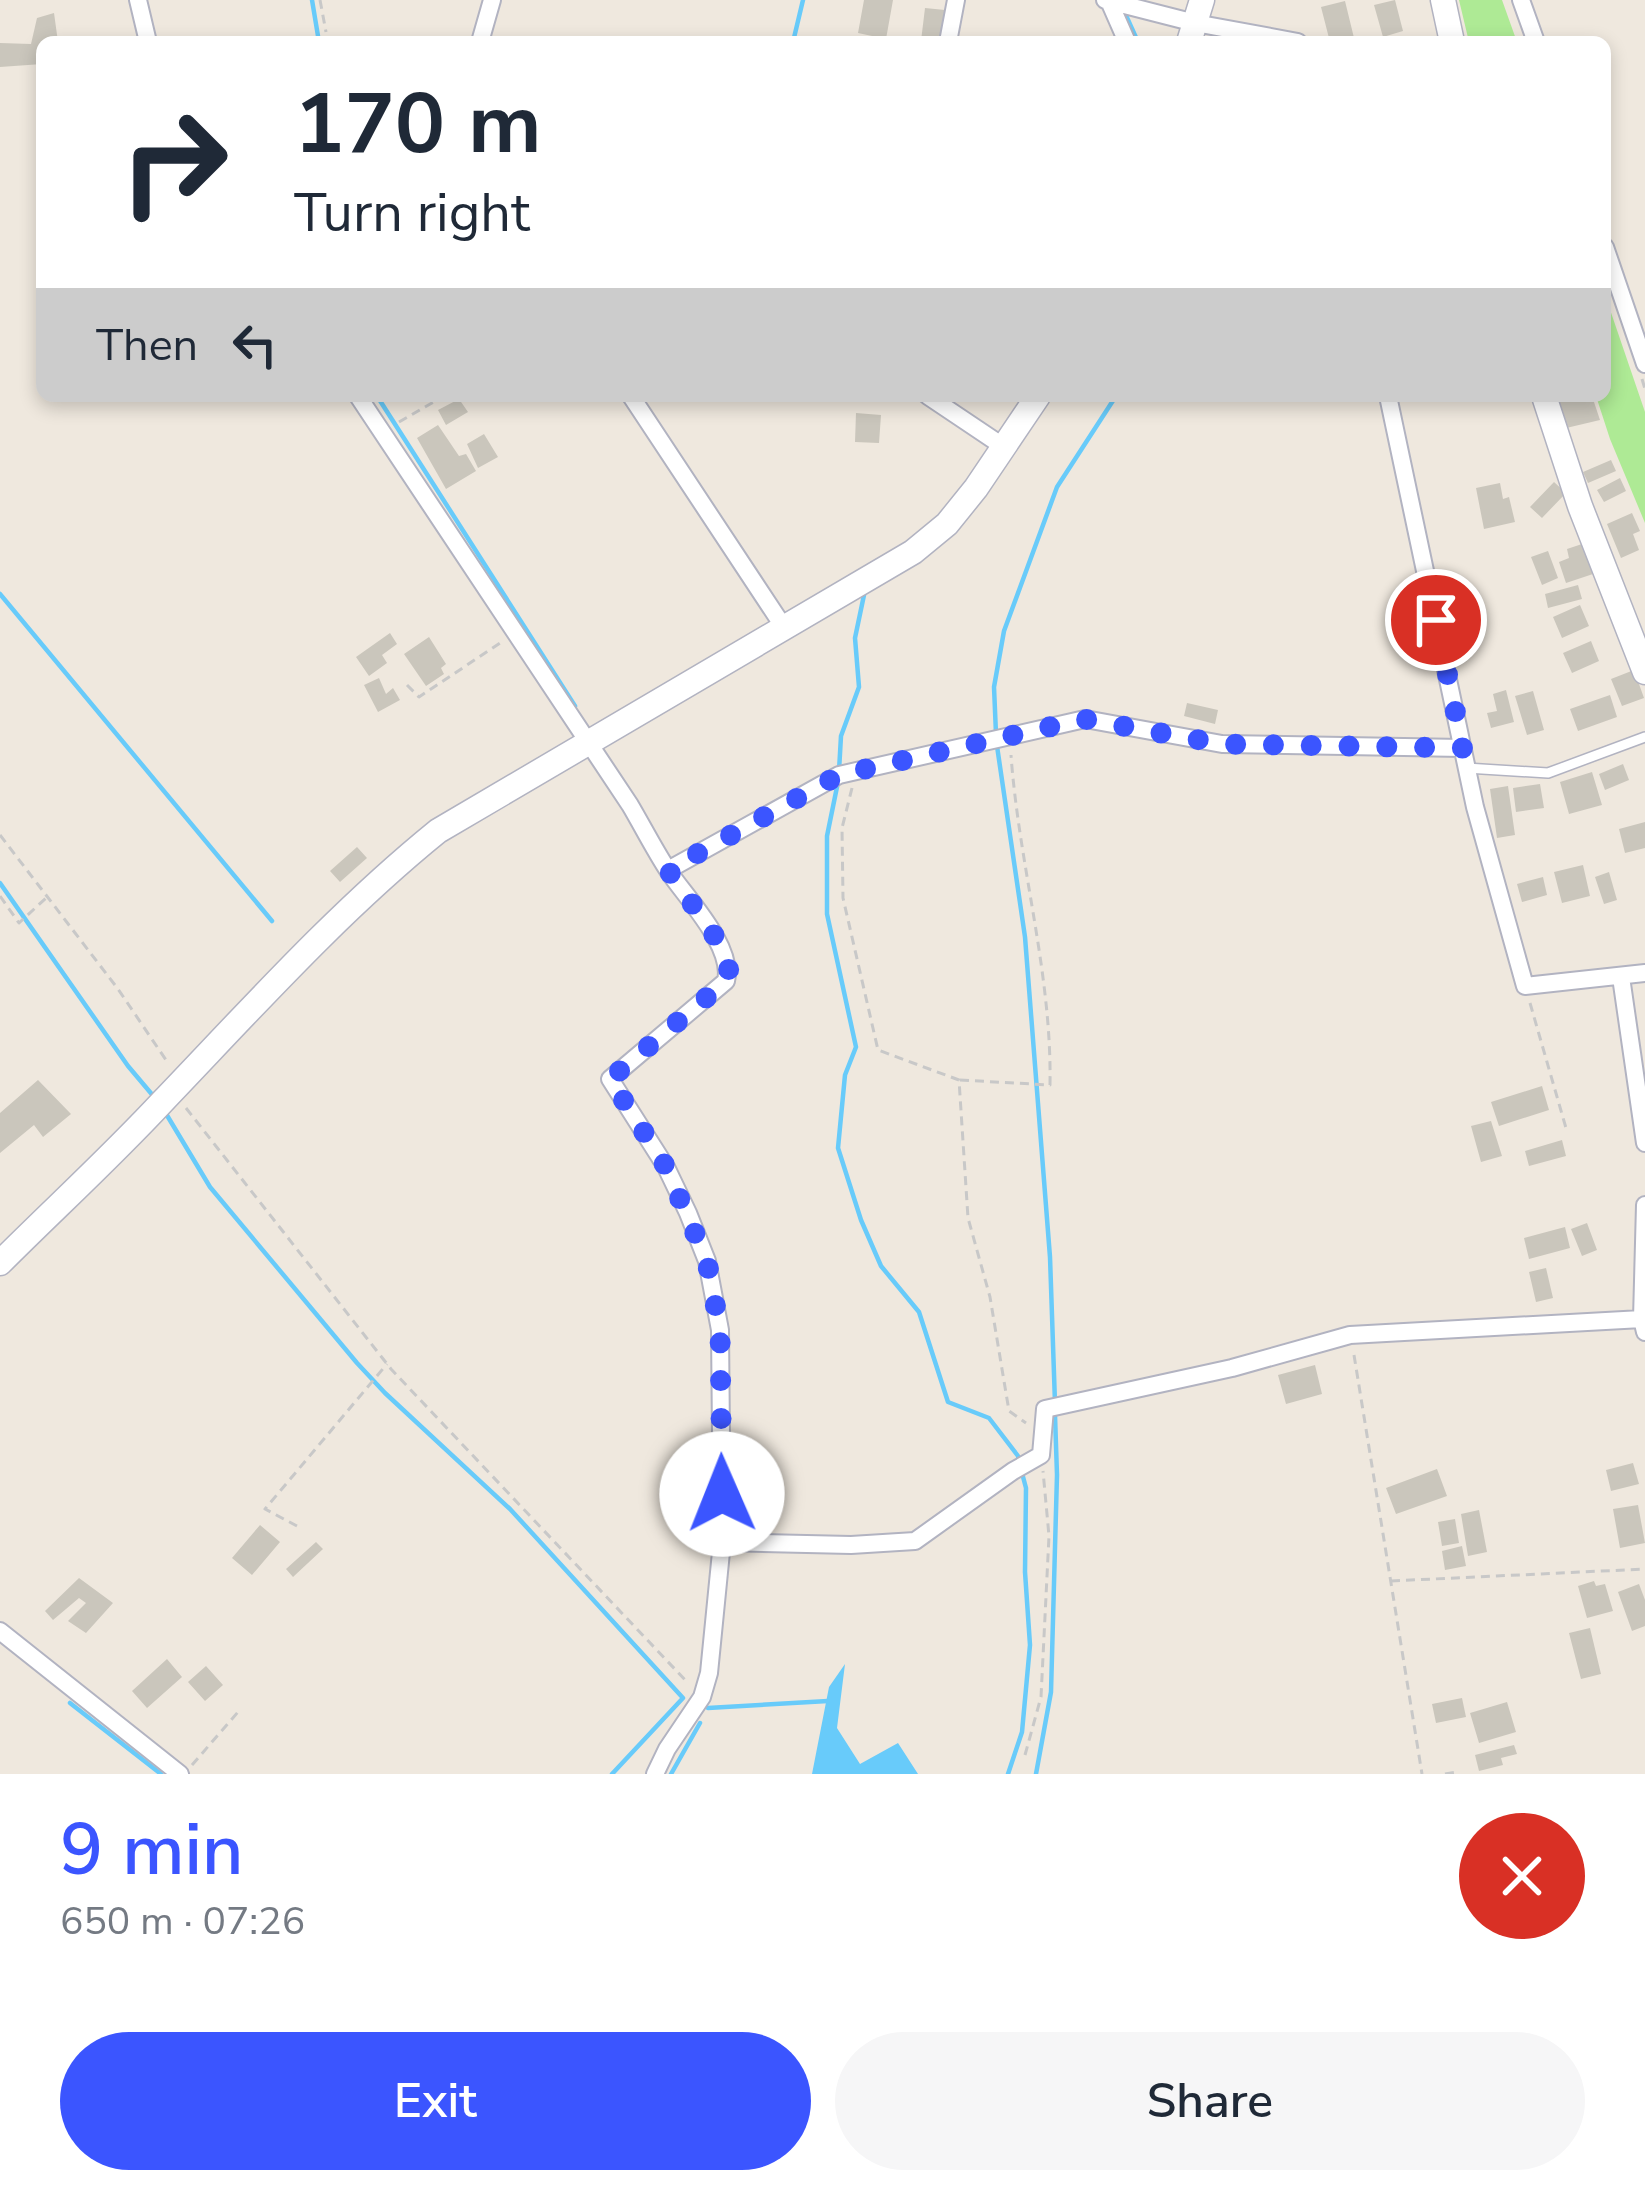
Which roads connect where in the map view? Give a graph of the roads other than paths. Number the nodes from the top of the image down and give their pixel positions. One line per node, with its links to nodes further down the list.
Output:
1 (138, 0): 8 (street)
2 (492, 0): 9 (street)
3 (956, 0): 10 (street)
4 (1107, 0): 7 (street); 11 (street)
5 (1443, 0): 13 (street)
6 (1521, 0): 14 (street)
7 (1195, 22): 12 (street)
8 (147, 36)
9 (481, 36)
10 (949, 36)
11 (1124, 36)
12 (1267, 36)
13 (1451, 36)
14 (1534, 36)
15 (1611, 265): 16 (street)
16 (1645, 364)
17 (362, 402): 27 (street)
18 (635, 402): 24 (street)
19 (937, 402): 23 (street)
20 (1034, 402): 23 (street)
21 (1389, 402): 28 (street)
22 (1546, 402): 25 (street)
23 (1004, 447): 24 (street)
24 (783, 626): 27 (street)
25 (1645, 672)
26 (1645, 737): 29 (lane)
27 (588, 743): 30 (street); 35 (street)
28 (1463, 748): 29 (street); 30 (street)
29 (1466, 768): 32 (street)
30 (668, 870): 37 (street)
31 (1645, 973): 32 (street)
32 (1622, 977): 33 (street)
33 (1645, 1143)
34 (1645, 1205): 36 (street)
35 (0, 1263)
36 (1643, 1326): 37 (street)
37 (722, 1542): 40 (street)
38 (0, 1631): 39 (street)
39 (182, 1774)
40 (655, 1774)

